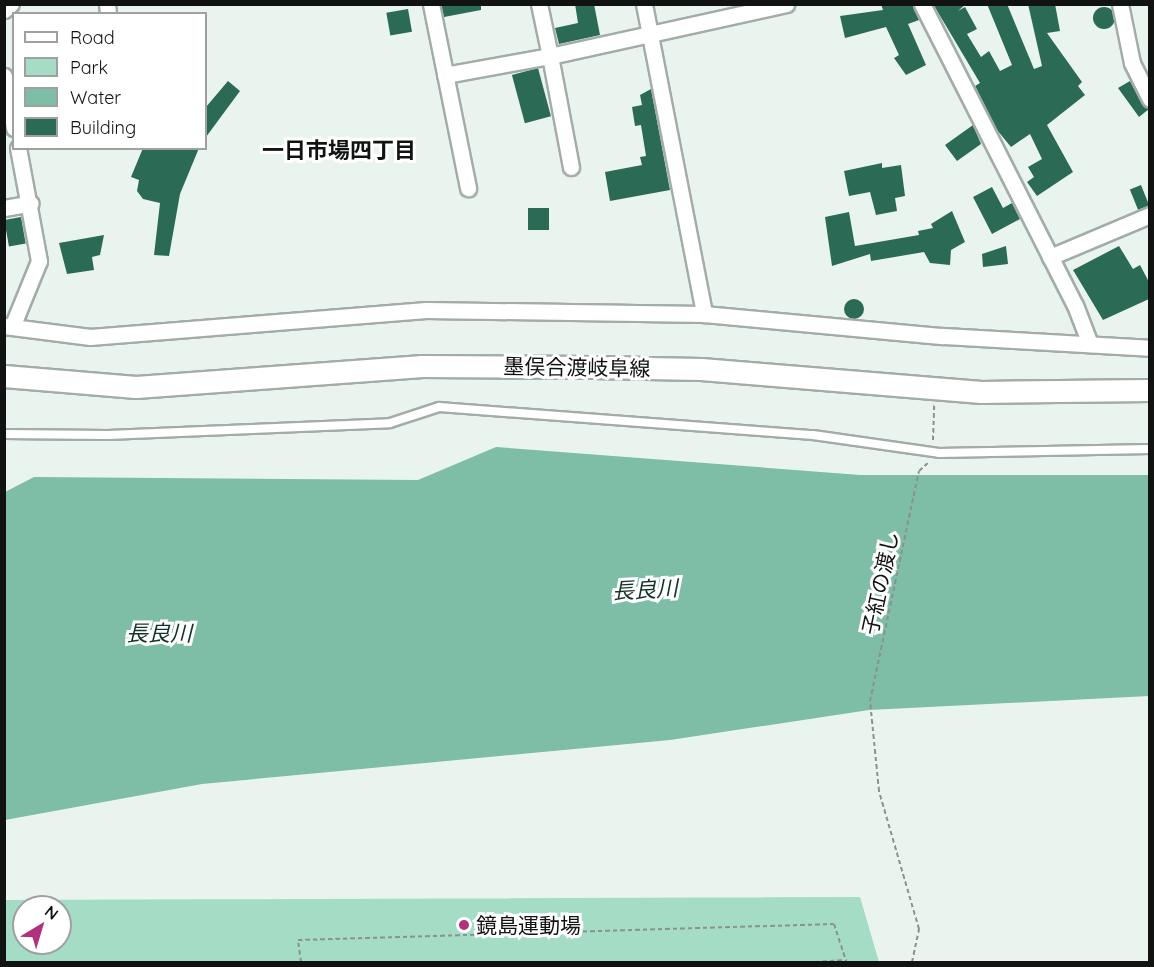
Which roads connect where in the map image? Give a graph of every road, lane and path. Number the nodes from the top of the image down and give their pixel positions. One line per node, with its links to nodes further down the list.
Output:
1 (11, 4): 8 (street)
2 (430, 4): 11 (street)
3 (539, 4): 10 (street)
4 (644, 4): 9 (street)
5 (786, 4): 9 (street)
6 (922, 4): 21 (street)
7 (1120, 4): 13 (street)
8 (4, 10)
9 (650, 34): 10 (street); 22 (street)
10 (550, 56): 11 (street); 16 (street)
11 (445, 75): 17 (street)
12 (4, 76): 14 (street)
13 (1149, 99)
14 (12, 118)
15 (18, 150): 18 (street)
16 (571, 167)
17 (468, 188)
18 (31, 203): 19 (street); 23 (street)
19 (4, 208)
20 (1149, 215): 21 (street)
21 (1050, 257): 24 (street)
22 (704, 314): 23 (street); 24 (street)
23 (8, 327)
24 (1090, 344): 25 (street)
25 (1149, 348)
26 (4, 376): 27 (main road, 墨俣合渡岐阜線)
27 (934, 389): 28 (main road, 墨俣合渡岐阜線); 31 (path)
28 (1149, 390)
29 (4, 434): 31 (lane)
30 (1149, 449): 31 (lane)
31 (931, 452)
32 (919, 471): 36 (path, 子紅の渡し)
33 (845, 961): 34 (path); 35 (path)
34 (301, 963)
35 (815, 963)
36 (912, 963)

